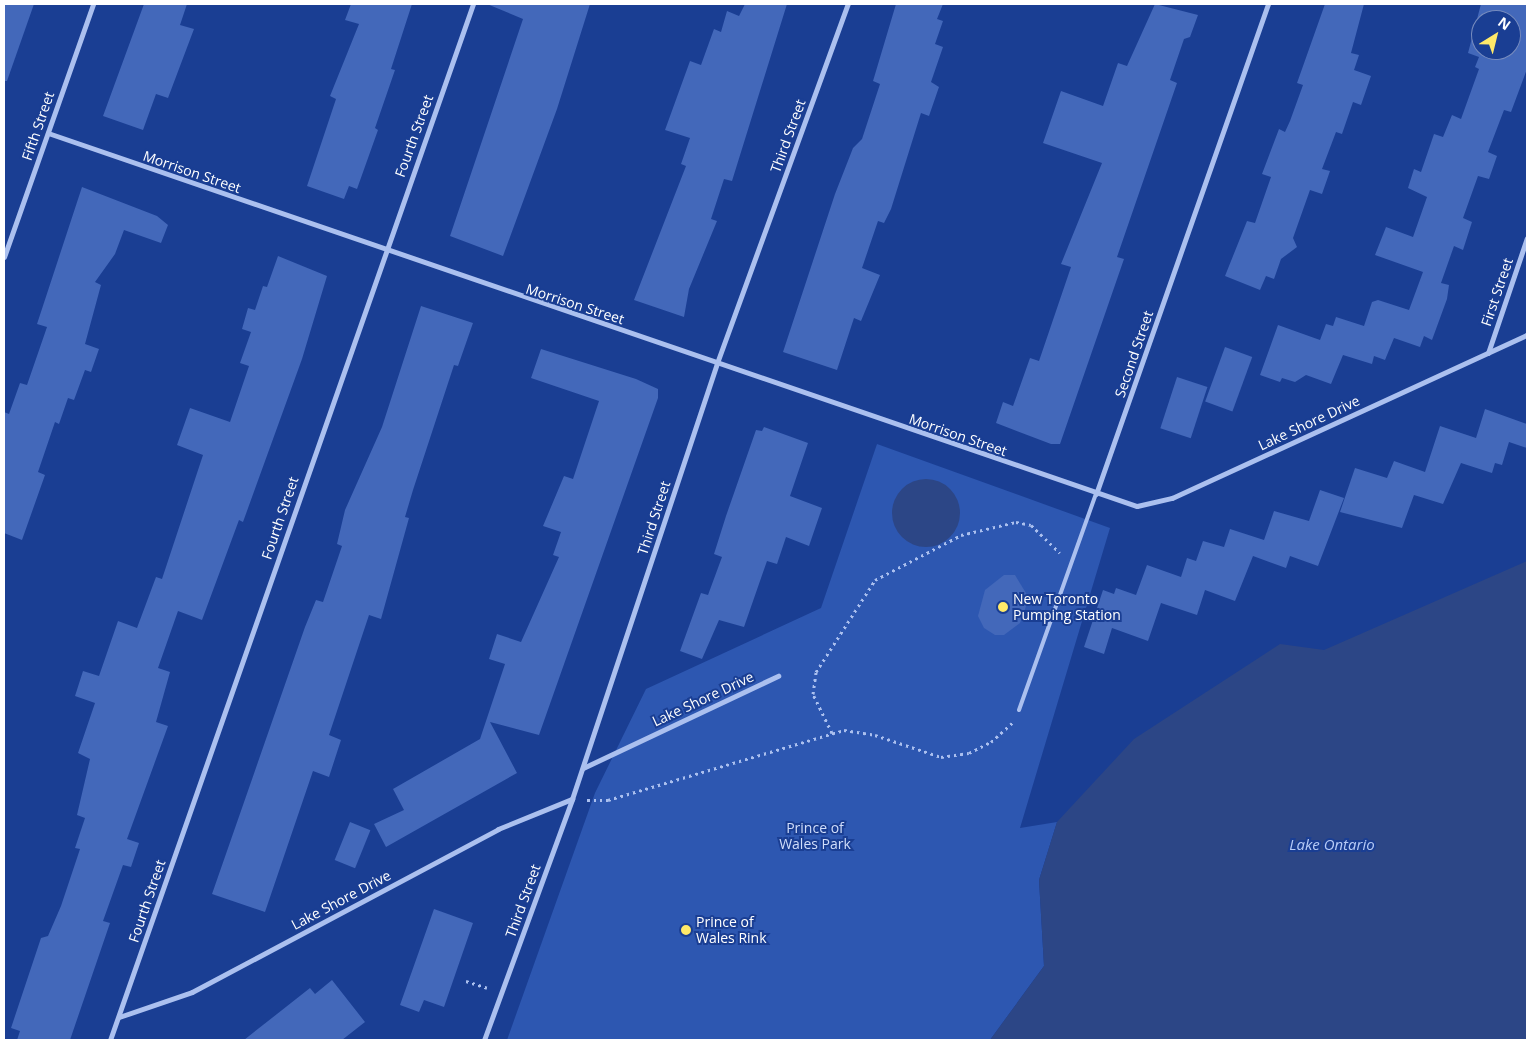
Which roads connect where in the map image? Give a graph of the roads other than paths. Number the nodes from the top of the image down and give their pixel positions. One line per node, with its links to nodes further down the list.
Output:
1 (93, 4): 5 (street, Fifth Street)
2 (473, 4): 7 (street, Fourth Street)
3 (848, 4): 11 (street, Third Street)
4 (1268, 4): 12 (street, Second Street)
5 (48, 133): 7 (street, Morrison Street); 8 (street, Fifth Street)
6 (1527, 238): 10 (street, First Street)
7 (384, 252): 11 (street, Morrison Street); 17 (street, Fourth Street)
8 (4, 257)
9 (1527, 335): 10 (street, Lake Shore Drive)
10 (1488, 353): 12 (street, Lake Shore Drive)
11 (717, 363): 12 (street, Morrison Street); 15 (street, Third Street)
12 (1096, 494): 14 (lane, Second Street)
13 (778, 676): 15 (street, Lake Shore Drive)
14 (1019, 710)
15 (583, 768): 16 (street, Third Street)
16 (572, 799): 17 (street, Lake Shore Drive); 19 (street, Third Street)
17 (119, 1017): 18 (street, Fourth Street)
18 (110, 1040)
19 (484, 1040)

